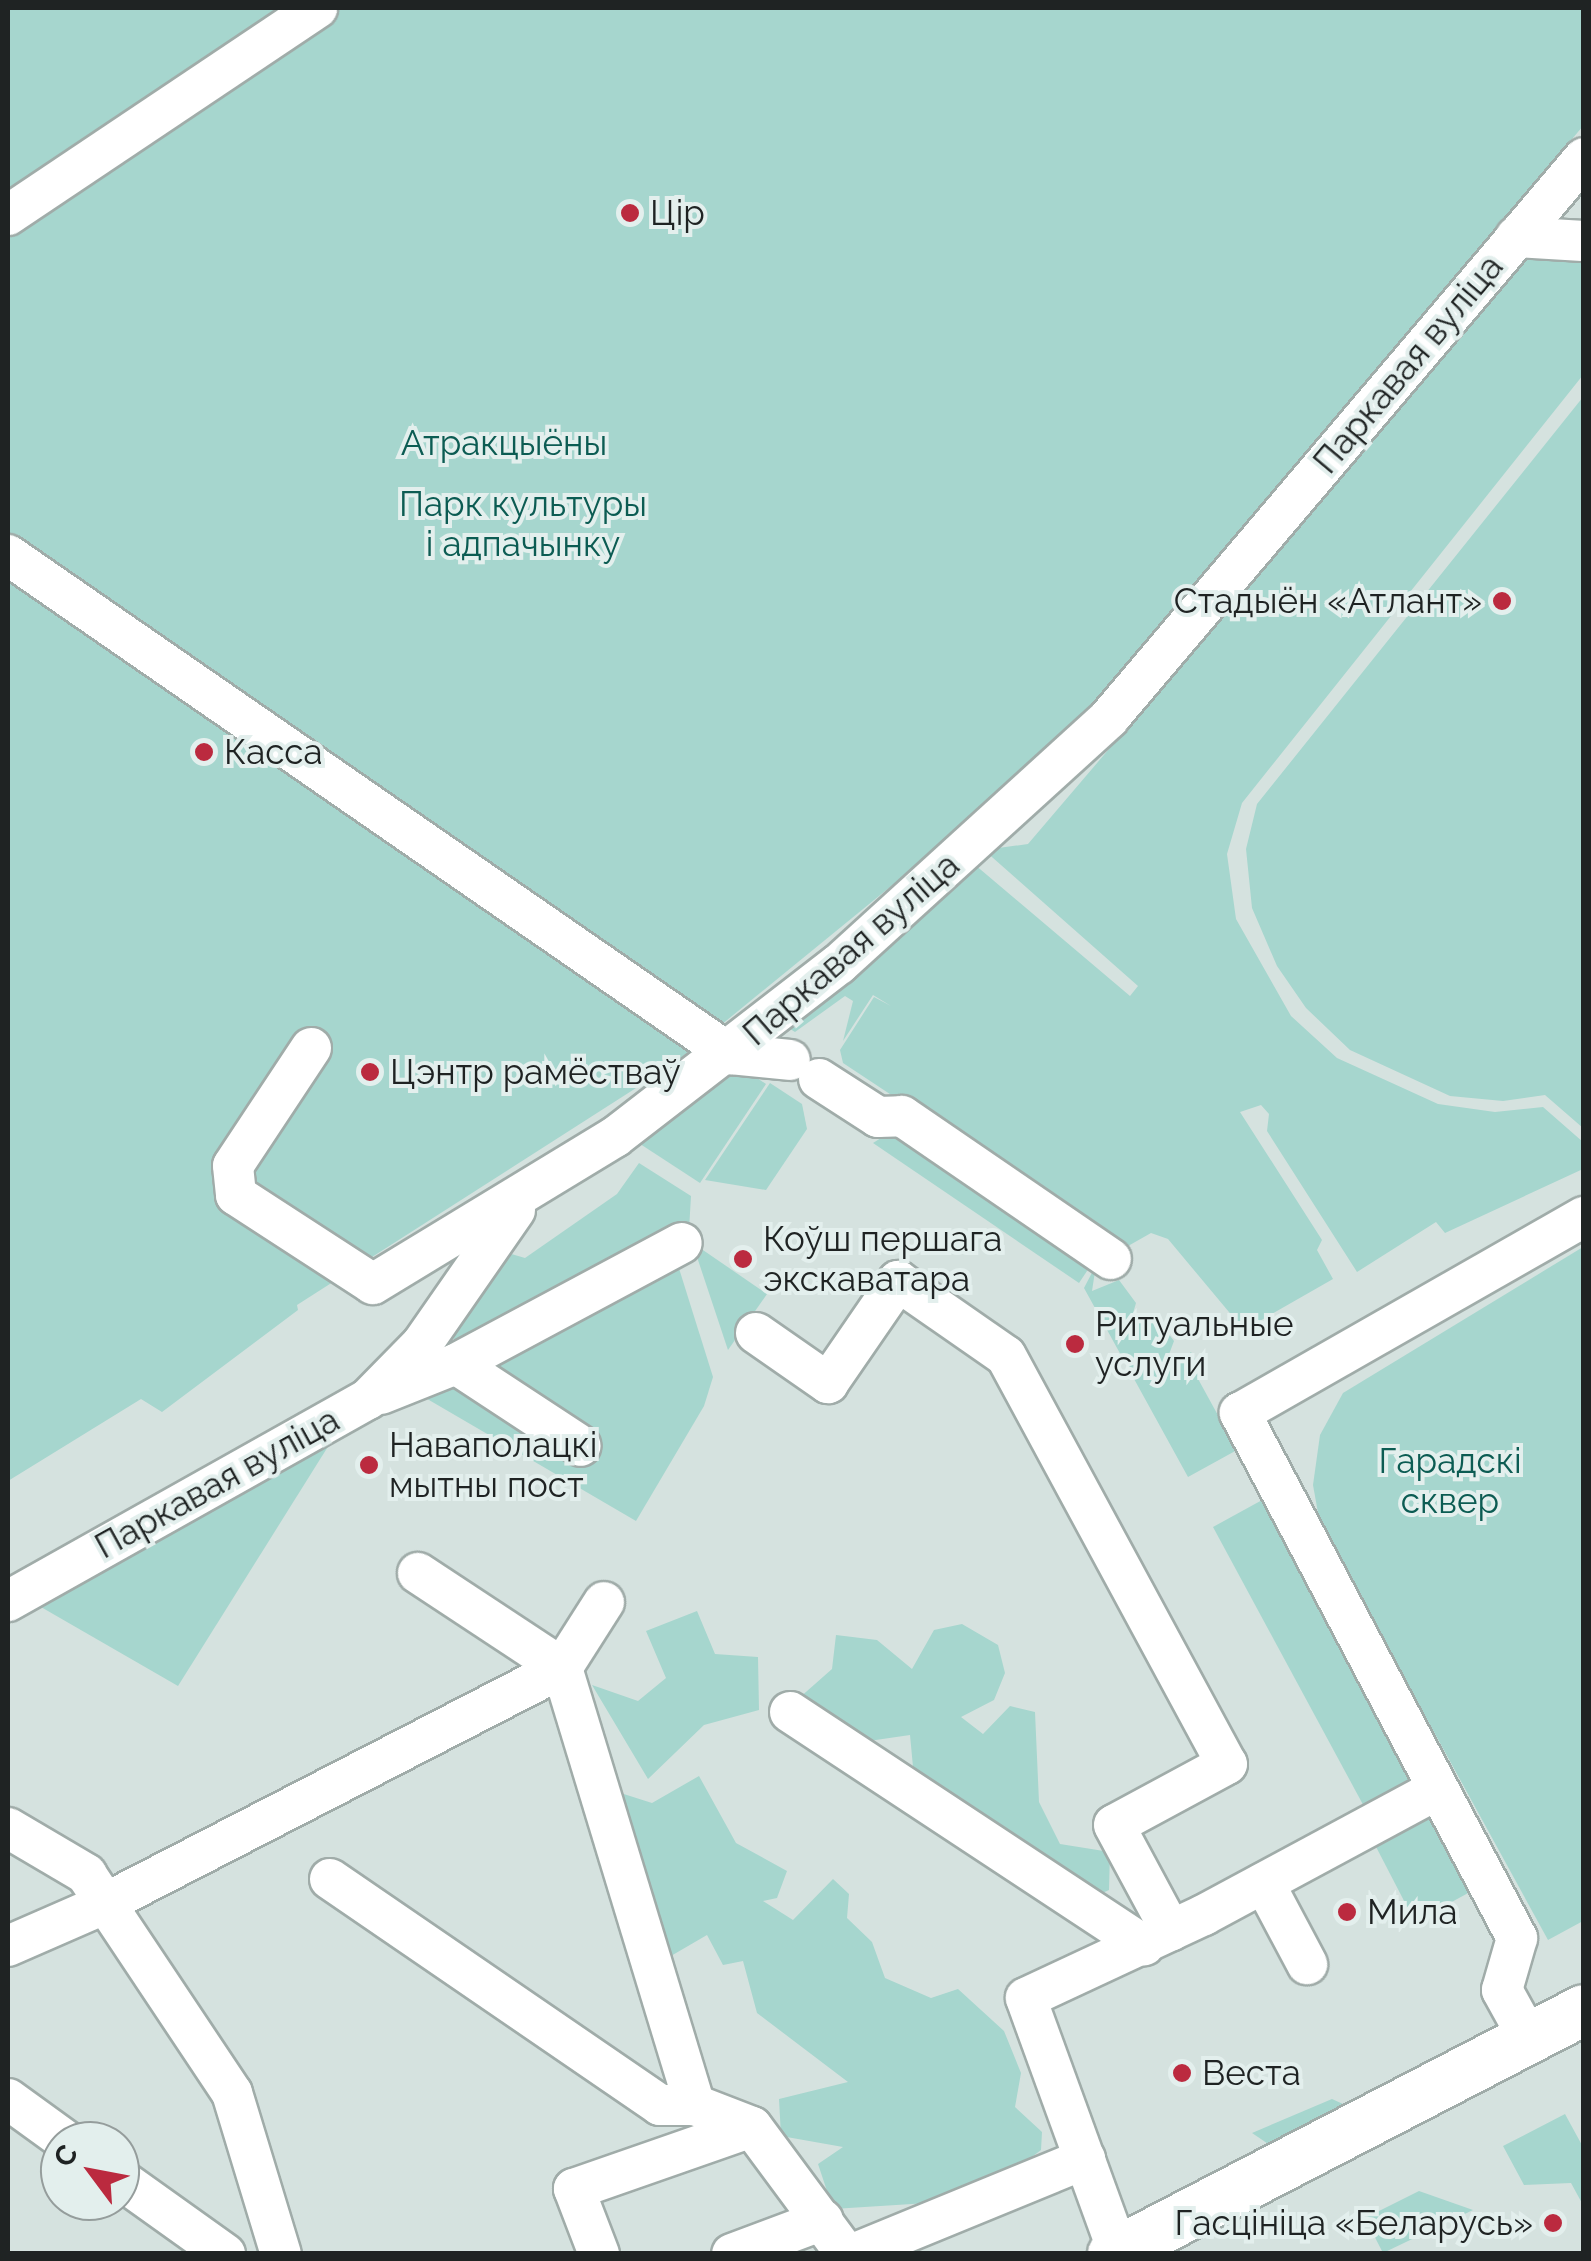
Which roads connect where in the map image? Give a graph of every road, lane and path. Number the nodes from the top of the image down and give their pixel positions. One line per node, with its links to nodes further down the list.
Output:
1 (318, 8): 3 (street)
2 (1584, 158): 4 (street, Паркавая вуліца)
3 (8, 216)
4 (1516, 236): 5 (street); 8 (street, Паркавая вуліца)
5 (1584, 241)
6 (8, 555): 8 (street)
7 (311, 1048): 9 (street)
8 (730, 1054): 9 (street, Паркавая вуліца); 12 (street)
9 (523, 1198): 15 (street, Паркавая вуліца)
10 (1584, 1217): 31 (street)
11 (682, 1242): 14 (street)
12 (1110, 1259)
13 (756, 1332): 27 (street)
14 (456, 1364): 15 (street); 16 (street)
15 (368, 1399): 18 (street, Паркавая вуліца)
16 (581, 1446)
17 (418, 1573): 20 (street)
18 (8, 1601)
19 (604, 1602): 20 (street)
20 (562, 1668): 26 (street); 33 (street)
21 (790, 1712): 27 (street)
22 (1423, 1797): 25 (street)
23 (8, 1828): 26 (street)
24 (330, 1879): 33 (street)
25 (1264, 1883): 27 (street); 29 (street)
26 (104, 1904): 28 (street); 41 (street)
27 (1157, 1938): 36 (street)
28 (8, 1946)
29 (1306, 1964)
30 (1584, 2010): 31 (main road)
31 (1529, 2040): 39 (main road)
32 (8, 2099): 34 (street)
33 (695, 2105): 35 (street)
34 (40, 2122)
35 (752, 2127): 38 (street); 42 (street)
36 (1085, 2159): 39 (street); 44 (street)
37 (140, 2193): 40 (street)
38 (823, 2220): 43 (street); 44 (street)
39 (1116, 2252)
40 (225, 2254)
41 (281, 2254)
42 (598, 2254)
43 (732, 2254)
44 (849, 2254)

